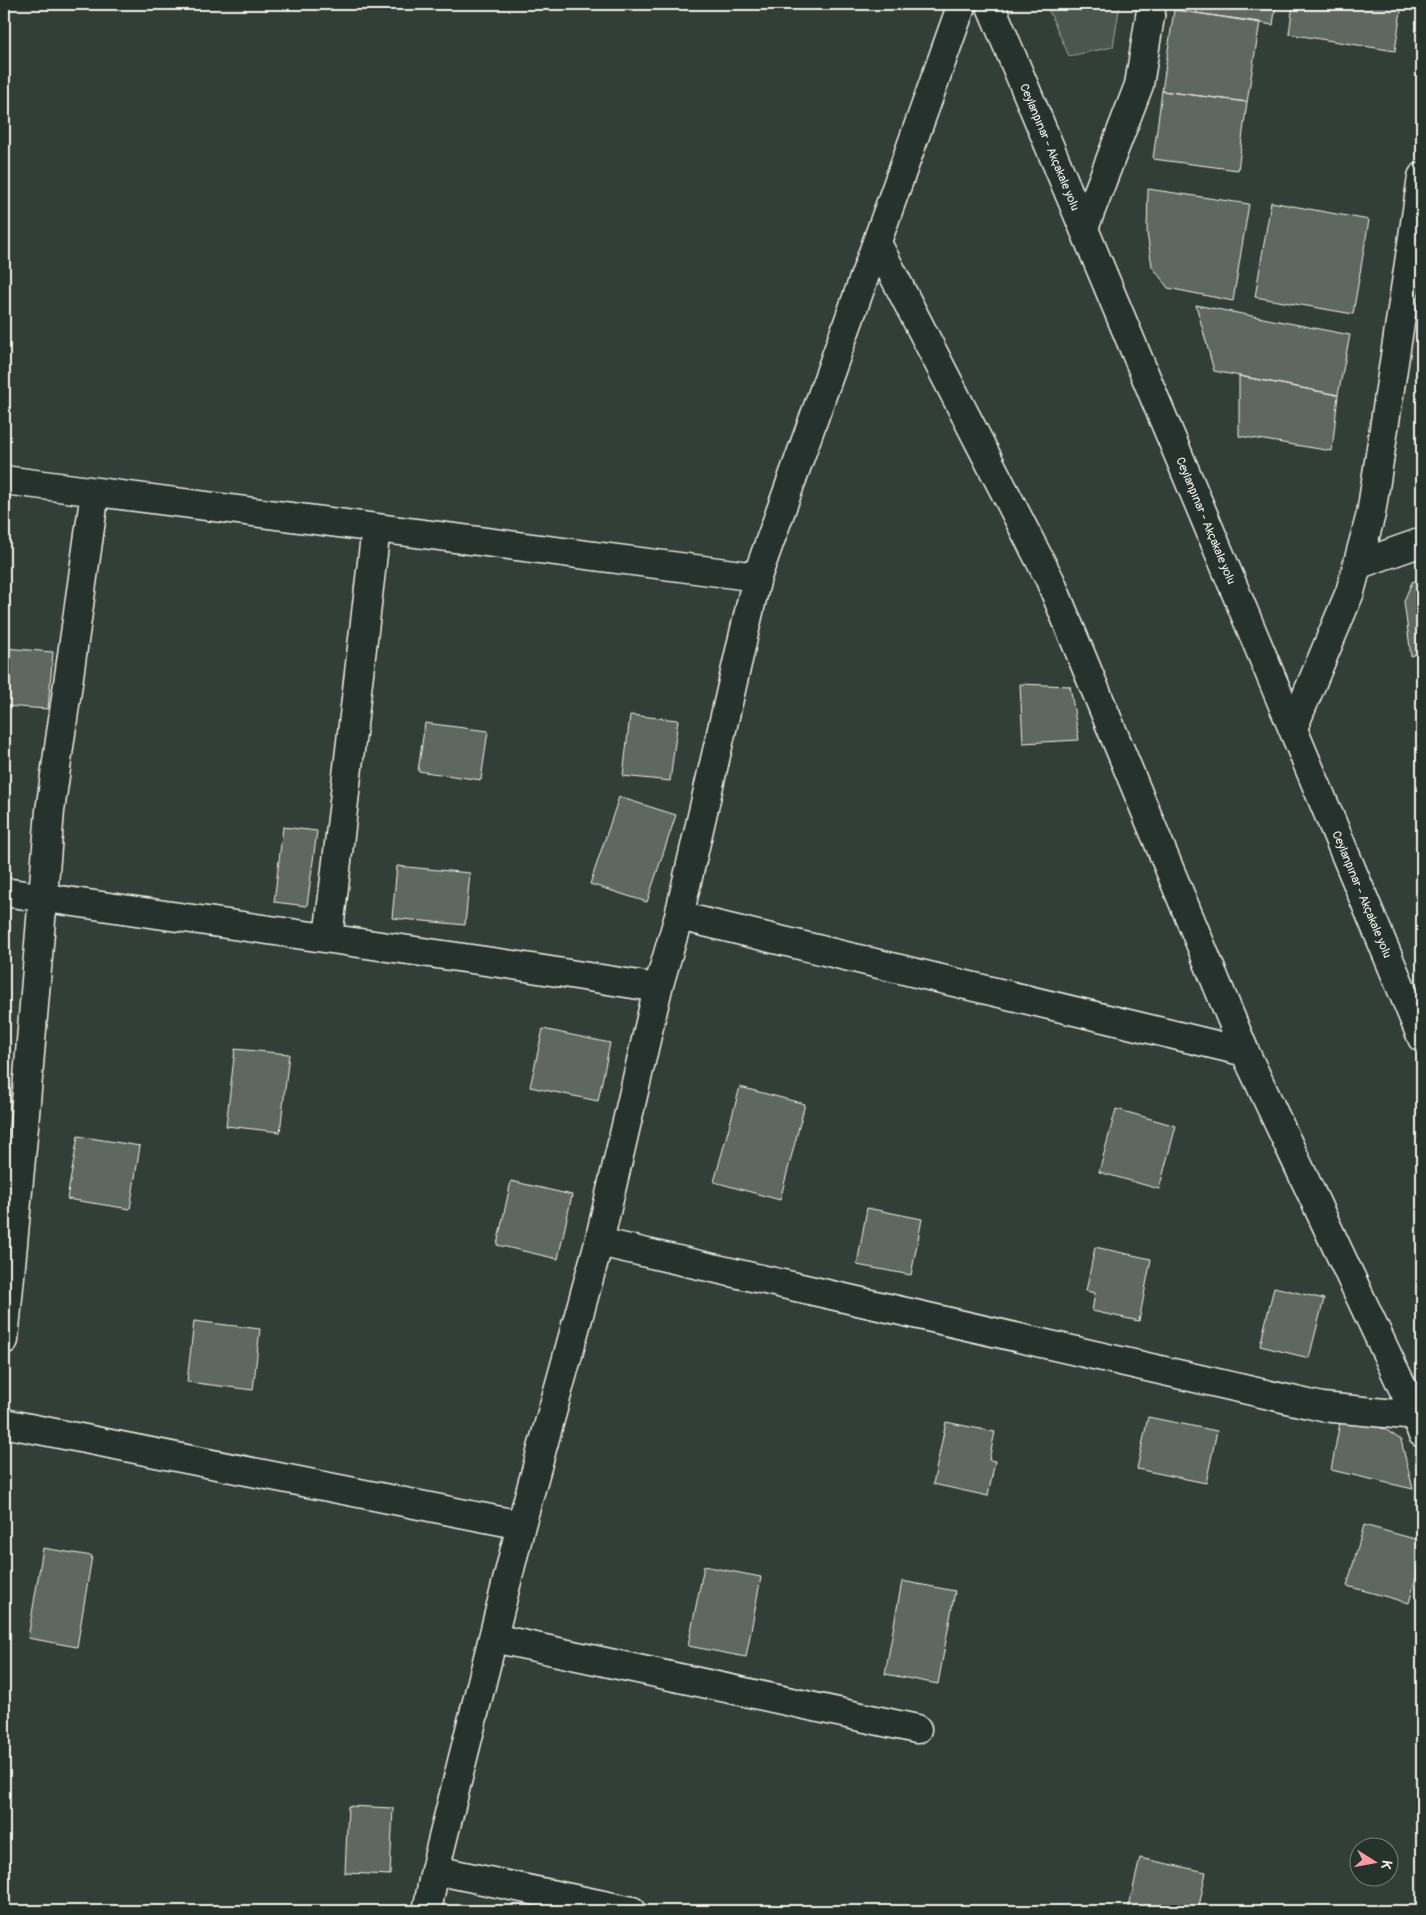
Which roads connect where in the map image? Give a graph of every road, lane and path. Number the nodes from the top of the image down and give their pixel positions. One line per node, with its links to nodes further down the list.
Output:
1 (962, 4): 6 (street)
2 (990, 4): 5 (street, Ceylanpınar - Akçakale yolu)
3 (1152, 4): 5 (street)
4 (1422, 177): 11 (street)
5 (1084, 228): 13 (street, Ceylanpınar - Akçakale yolu)
6 (877, 243): 12 (street); 20 (street)
7 (4, 480): 8 (street)
8 (95, 492): 9 (street); 15 (street)
9 (376, 528): 12 (street); 17 (street)
10 (1422, 542): 11 (street)
11 (1357, 565): 13 (street)
12 (757, 577): 16 (street)
13 (1293, 728): 19 (street, Ceylanpınar - Akçakale yolu)
14 (4, 892): 15 (street)
15 (43, 898): 17 (street); 22 (street)
16 (679, 916): 18 (street); 20 (street)
17 (328, 938): 18 (street)
18 (658, 988): 21 (street)
19 (1422, 1038)
20 (1245, 1052): 23 (street)
21 (599, 1242): 23 (street); 25 (street)
22 (4, 1340)
23 (1420, 1421)
24 (4, 1423): 25 (street)
25 (521, 1525): 26 (street)
26 (493, 1638): 27 (street); 28 (street)
27 (917, 1729)
28 (435, 1870): 29 (street); 30 (street)
29 (427, 1911)
30 (632, 1911)

